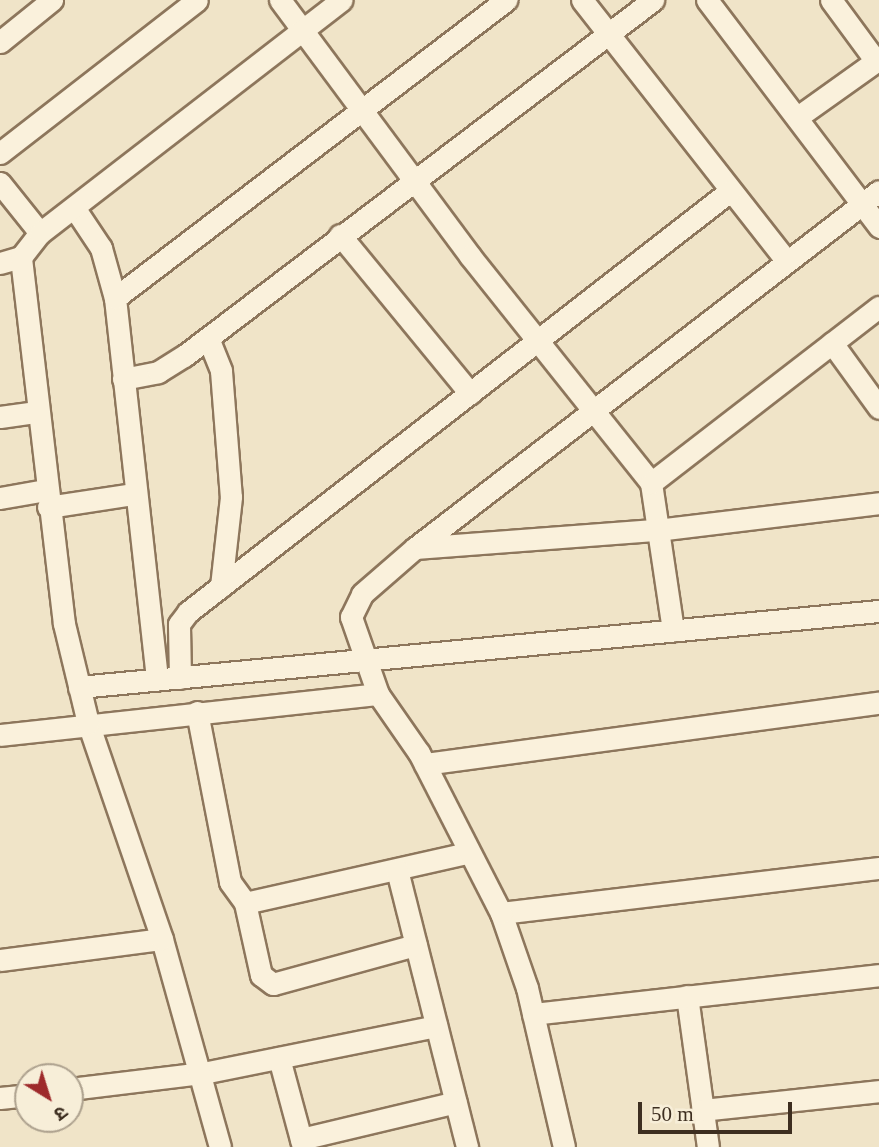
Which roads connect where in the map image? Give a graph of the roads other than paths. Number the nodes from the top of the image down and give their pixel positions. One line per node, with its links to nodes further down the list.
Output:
1 (52, 0): 12 (street)
2 (279, 0): 10 (street)
3 (342, 0): 10 (street)
4 (506, 0): 14 (street)
5 (582, 0): 11 (street)
6 (653, 0): 11 (street)
7 (707, 0): 15 (street)
8 (831, 0): 13 (street)
9 (186, 3): 16 (street)
10 (301, 29): 14 (street); 21 (street)
11 (607, 32): 17 (street); 19 (street)
12 (0, 42)
13 (878, 60): 15 (street)
14 (363, 112): 17 (street); 28 (street)
15 (799, 116): 20 (street)
16 (0, 153)
17 (413, 179): 24 (street); 31 (street)
18 (0, 183): 23 (street)
19 (730, 191): 26 (street); 31 (street)
20 (871, 197): 22 (street); 26 (street)
21 (75, 209): 23 (street); 28 (street)
22 (879, 226)
23 (40, 233): 25 (street)
24 (340, 235): 30 (street); 34 (street)
25 (21, 257): 27 (street); 36 (street)
26 (787, 261): 37 (street)
27 (0, 263)
28 (115, 298): 33 (street)
29 (879, 307): 32 (street)
30 (208, 338): 33 (street); 46 (street)
31 (538, 341): 34 (street); 37 (street)
32 (832, 344): 35 (street); 39 (street)
33 (123, 379): 40 (street)
34 (470, 393): 46 (street)
35 (879, 408)
36 (37, 412): 38 (street); 42 (street)
37 (595, 413): 39 (street); 45 (street)
38 (0, 417)
39 (651, 483): 44 (street)
40 (134, 494): 42 (street); 51 (street)
41 (0, 498): 42 (street)
42 (47, 499): 52 (street)
43 (879, 503): 44 (street)
44 (657, 530): 45 (street); 48 (street)
45 (415, 548): 49 (street)
46 (222, 586): 50 (street)
47 (879, 611): 48 (street)
48 (673, 630): 49 (street)
49 (364, 659): 50 (street); 53 (street)
50 (180, 678): 51 (street)
51 (157, 680): 52 (street)
52 (79, 687): 56 (street)
53 (378, 694): 55 (street); 58 (street)
54 (879, 703): 58 (street)
55 (197, 712): 56 (street); 62 (street)
56 (88, 723): 57 (street); 64 (street)
57 (0, 735)
58 (425, 764): 59 (street)
59 (467, 853): 61 (street); 63 (street)
60 (879, 868): 63 (street)
61 (397, 870): 62 (street); 65 (street)
62 (245, 903): 65 (street)
63 (501, 913): 69 (street)
64 (162, 939): 66 (street); 72 (street)
65 (416, 945): 70 (street)
66 (0, 960)
67 (879, 975): 68 (street)
68 (687, 996): 69 (street); 76 (street)
69 (533, 1013): 80 (street)
70 (436, 1026): 71 (street); 75 (street)
71 (279, 1058): 72 (street); 77 (street)
72 (203, 1073): 73 (street); 78 (street)
73 (84, 1088)
74 (879, 1091): 76 (street)
75 (456, 1102): 77 (street); 79 (street)
76 (702, 1111): 81 (street)
77 (302, 1143)
78 (220, 1147)
79 (467, 1147)
80 (564, 1147)
81 (708, 1147)

